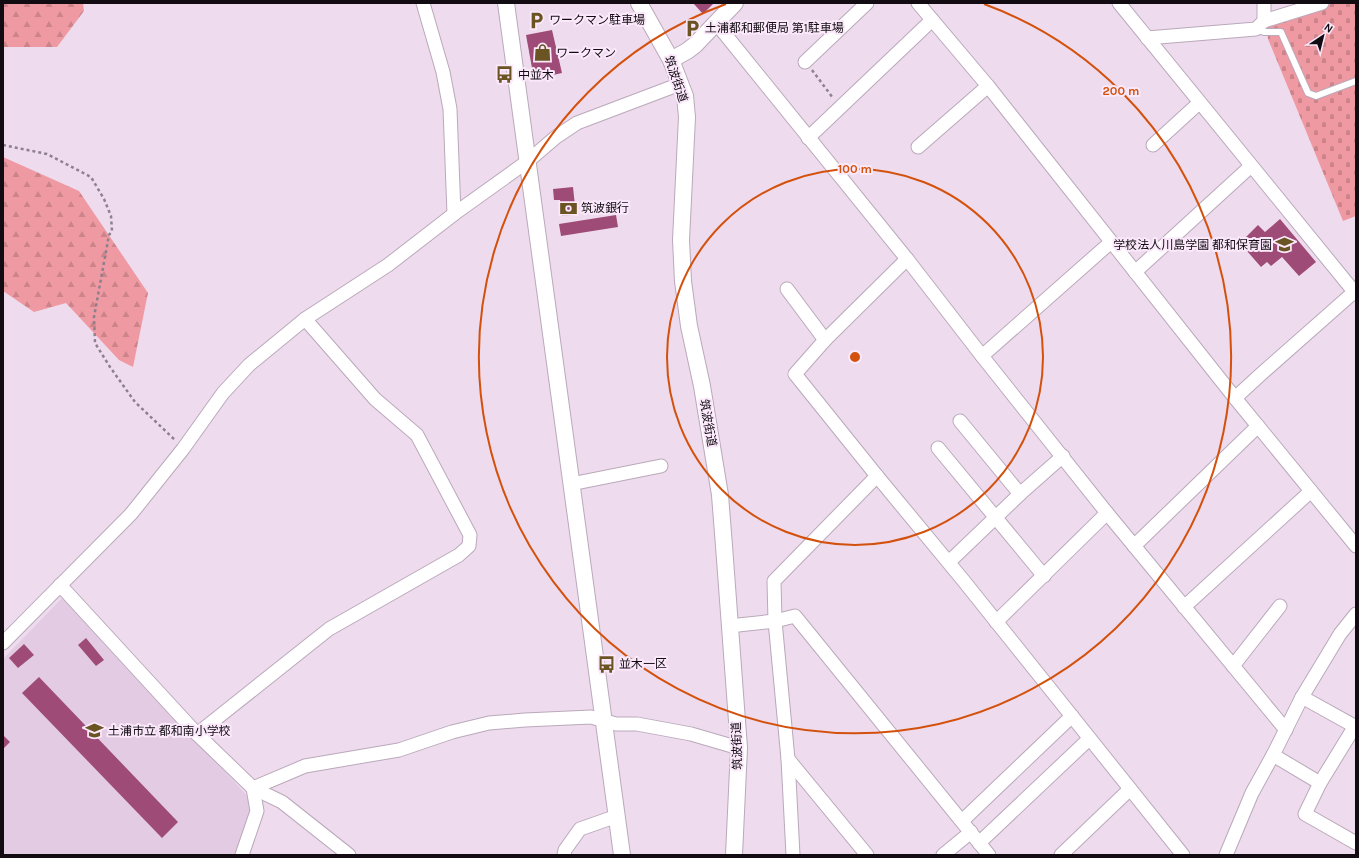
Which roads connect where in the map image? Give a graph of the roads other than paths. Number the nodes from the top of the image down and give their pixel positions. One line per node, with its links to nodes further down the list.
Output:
1 (423, 3): 25 (street)
2 (506, 3): 23 (street)
3 (639, 3): 14 (street, 筑波街道)
4 (867, 3): 15 (street)
5 (918, 3): 10 (street)
6 (1119, 3): 13 (street)
7 (1264, 3): 12 (street)
8 (1322, 3): 12 (street)
9 (732, 4): 11 (street)
10 (932, 20): 18 (street); 20 (street)
11 (716, 23): 14 (street); 20 (street)
12 (1260, 25): 13 (street); 16 (lane)
13 (1147, 38): 19 (street)
14 (671, 60): 17 (street, 筑波街道)
15 (805, 62)
16 (1356, 81)
17 (680, 84): 23 (street); 56 (street, 筑波街道)
18 (988, 86): 22 (street); 26 (street)
19 (1199, 103): 21 (street); 24 (street)
20 (808, 138): 27 (street)
21 (1153, 145)
22 (918, 147)
23 (528, 161): 25 (street); 41 (street)
24 (1251, 166): 28 (street); 30 (street)
25 (454, 214): 31 (street)
26 (1111, 242): 28 (street); 33 (street)
27 (907, 259): 32 (street); 33 (street)
28 (1135, 272): 34 (street)
29 (787, 289): 32 (street)
30 (1355, 293): 34 (street)
31 (305, 319): 50 (street); 64 (street)
32 (825, 340): 40 (street)
33 (982, 356): 38 (street)
34 (1236, 398): 36 (street)
35 (960, 421): 43 (street)
36 (1258, 426): 42 (street); 46 (street)
37 (938, 448): 45 (street)
38 (1062, 456): 43 (street); 44 (street)
39 (661, 466): 41 (street)
40 (877, 476): 48 (street); 54 (street)
41 (571, 484): 61 (street)
42 (1311, 491): 47 (street); 51 (street)
43 (1020, 494): 45 (street)
44 (1107, 513): 46 (street); 49 (street)
45 (995, 518): 48 (street); 49 (street)
46 (1134, 546): 51 (street)
47 (1356, 546)
48 (949, 562): 55 (street)
49 (1044, 576): 55 (street)
50 (60, 585): 57 (street); 64 (street)
51 (1184, 606): 58 (street)
52 (1280, 606): 58 (street)
53 (1356, 614): 59 (street)
54 (774, 622): 56 (street); 68 (street); 73 (street)
55 (996, 622): 60 (street)
56 (729, 626): 66 (street, 筑波街道)
57 (3, 642)
58 (1233, 666): 63 (street)
59 (1302, 697): 62 (street); 63 (street)
60 (1072, 716): 65 (street); 73 (street)
61 (604, 721): 66 (street); 70 (street); 72 (street)
62 (1355, 726): 69 (street)
63 (1286, 730): 67 (street)
64 (197, 734): 70 (street)
65 (1090, 739): 71 (street); 75 (street)
66 (738, 748): 83 (street, 筑波街道)
67 (1273, 755): 69 (street); 77 (street)
68 (788, 759): 84 (street); 85 (street)
69 (1320, 783): 76 (street)
70 (253, 788): 79 (street); 80 (street)
71 (1130, 789): 78 (street); 88 (street)
72 (617, 816): 81 (street); 82 (street)
73 (962, 821): 74 (street)
74 (971, 832): 75 (street); 86 (street)
75 (980, 843): 87 (street)
76 (1356, 843)
77 (1231, 853)
78 (1180, 854)
79 (242, 855)
80 (349, 855)
81 (564, 855)
82 (622, 855)
83 (734, 855)
84 (793, 855)
85 (867, 855)
86 (943, 855)
87 (989, 855)
88 (1060, 855)

